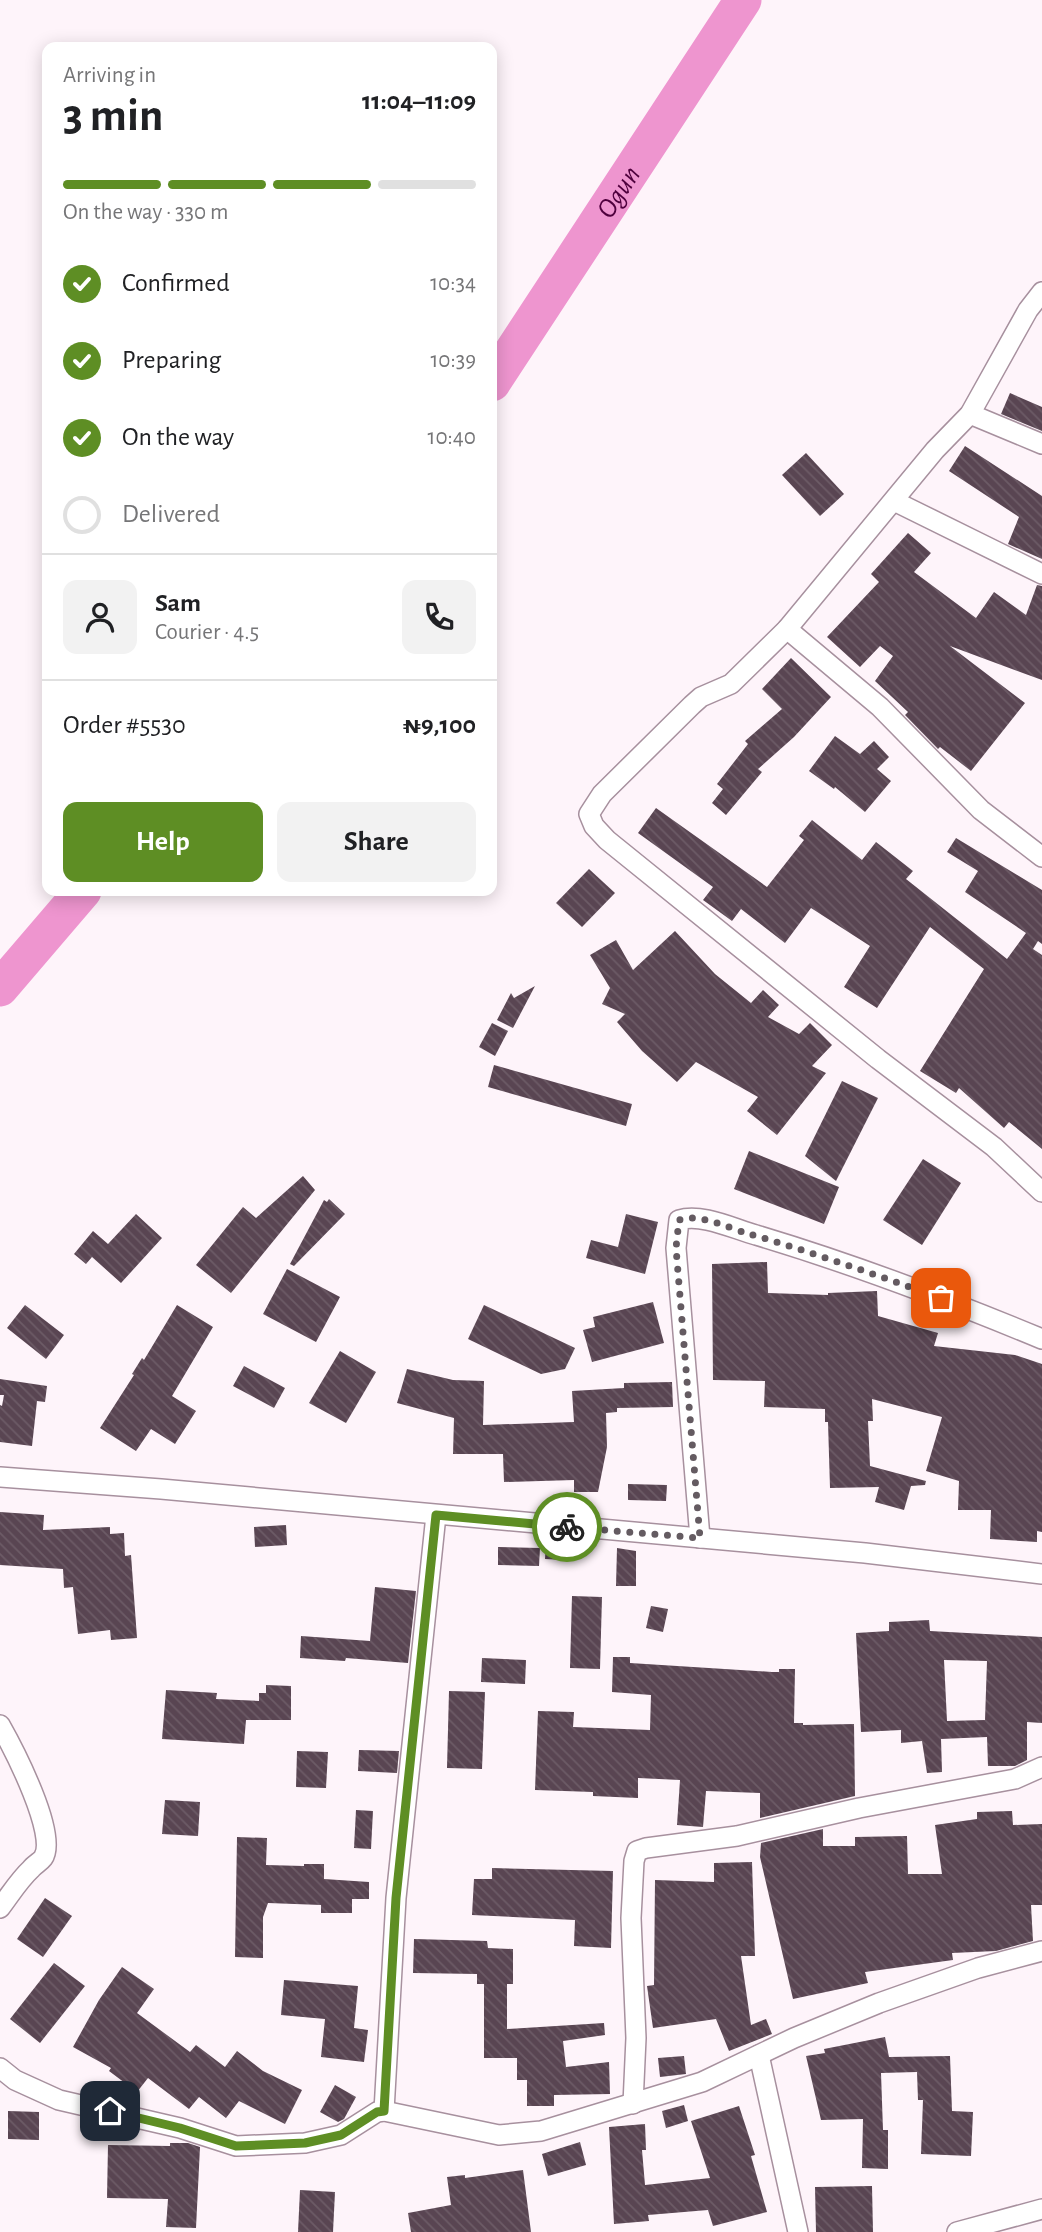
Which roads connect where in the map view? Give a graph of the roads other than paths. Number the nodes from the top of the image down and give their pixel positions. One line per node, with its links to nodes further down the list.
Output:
1 (1042, 292): 2 (street)
2 (970, 414): 3 (street); 4 (street)
3 (1042, 444)
4 (894, 501): 5 (street); 6 (street)
5 (1042, 574)
6 (787, 629): 7 (street); 8 (street)
7 (1042, 857)
8 (1042, 1192)
9 (1042, 1339): 12 (street)
10 (0, 1477): 11 (street)
11 (436, 1515): 12 (street); 21 (street)
12 (700, 1538): 13 (street)
13 (1042, 1574)
14 (0, 1725): 16 (street)
15 (1042, 1767): 20 (street)
16 (0, 1908)
17 (1042, 1951): 18 (street)
18 (758, 2055): 20 (street); 23 (street)
19 (0, 2068): 21 (street)
20 (633, 2104): 21 (street)
21 (384, 2111)
22 (1042, 2209): 24 (street)
23 (798, 2232)
24 (957, 2232)

